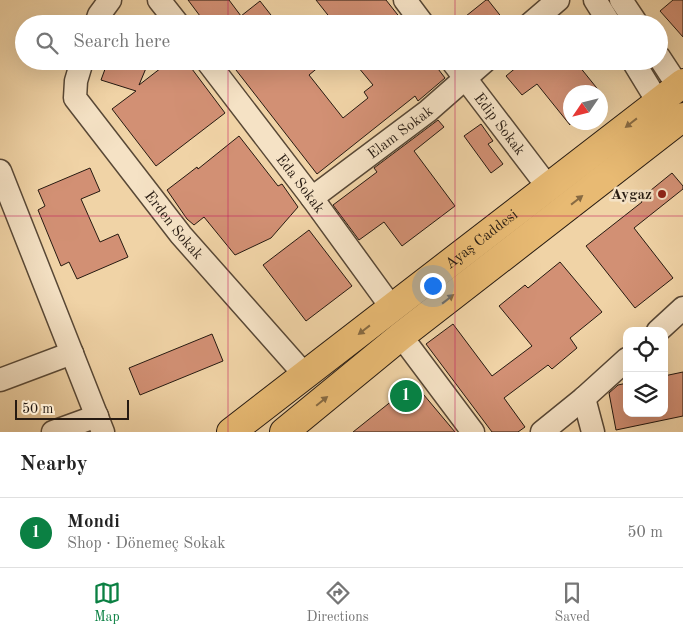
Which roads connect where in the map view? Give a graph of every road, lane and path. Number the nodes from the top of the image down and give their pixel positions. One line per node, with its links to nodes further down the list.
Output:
1 (110, 0): 7 (street)
2 (160, 0): 8 (street)
3 (405, 0): 9 (street)
4 (558, 0): 10 (street)
5 (595, 0): 11 (street)
6 (621, 0): 12 (street)
7 (99, 15)
8 (171, 15)
9 (416, 15)
10 (540, 15)
11 (604, 15)
12 (631, 15)
13 (79, 70): 29 (street, Erden Sokak)
14 (214, 70): 22 (street, Eda Sokak)
15 (458, 70): 21 (street, Edip Sokak); 22 (street, Elam Sokak)
16 (645, 70): 18 (street)
17 (665, 70): 18 (street)
18 (673, 90): 21 (main road, Ayaş Caddesi, one-way to 21)
19 (681, 122): 26 (main road, Ayaş Caddesi, one-way to 19)
20 (0, 171): 27 (street)
21 (548, 187): 23 (main road, Ayaş Caddesi)
22 (312, 198): 23 (street, Eda Sokak)
23 (392, 308): 29 (main road, Ayaş Caddesi, one-way to 29)
24 (683, 308): 25 (street)
25 (662, 327)
26 (401, 336): 35 (main road, Ayaş Caddesi, one-way to 26); 36 (street)
27 (72, 353): 30 (street); 32 (street)
28 (623, 363): 31 (street)
29 (305, 375): 34 (main road, Ayaş Caddesi)
30 (0, 380)
31 (584, 398): 37 (street); 38 (street)
32 (100, 424): 33 (street)
33 (53, 432)
34 (232, 432)
35 (284, 432)
36 (473, 432)
37 (542, 432)
38 (592, 432)

